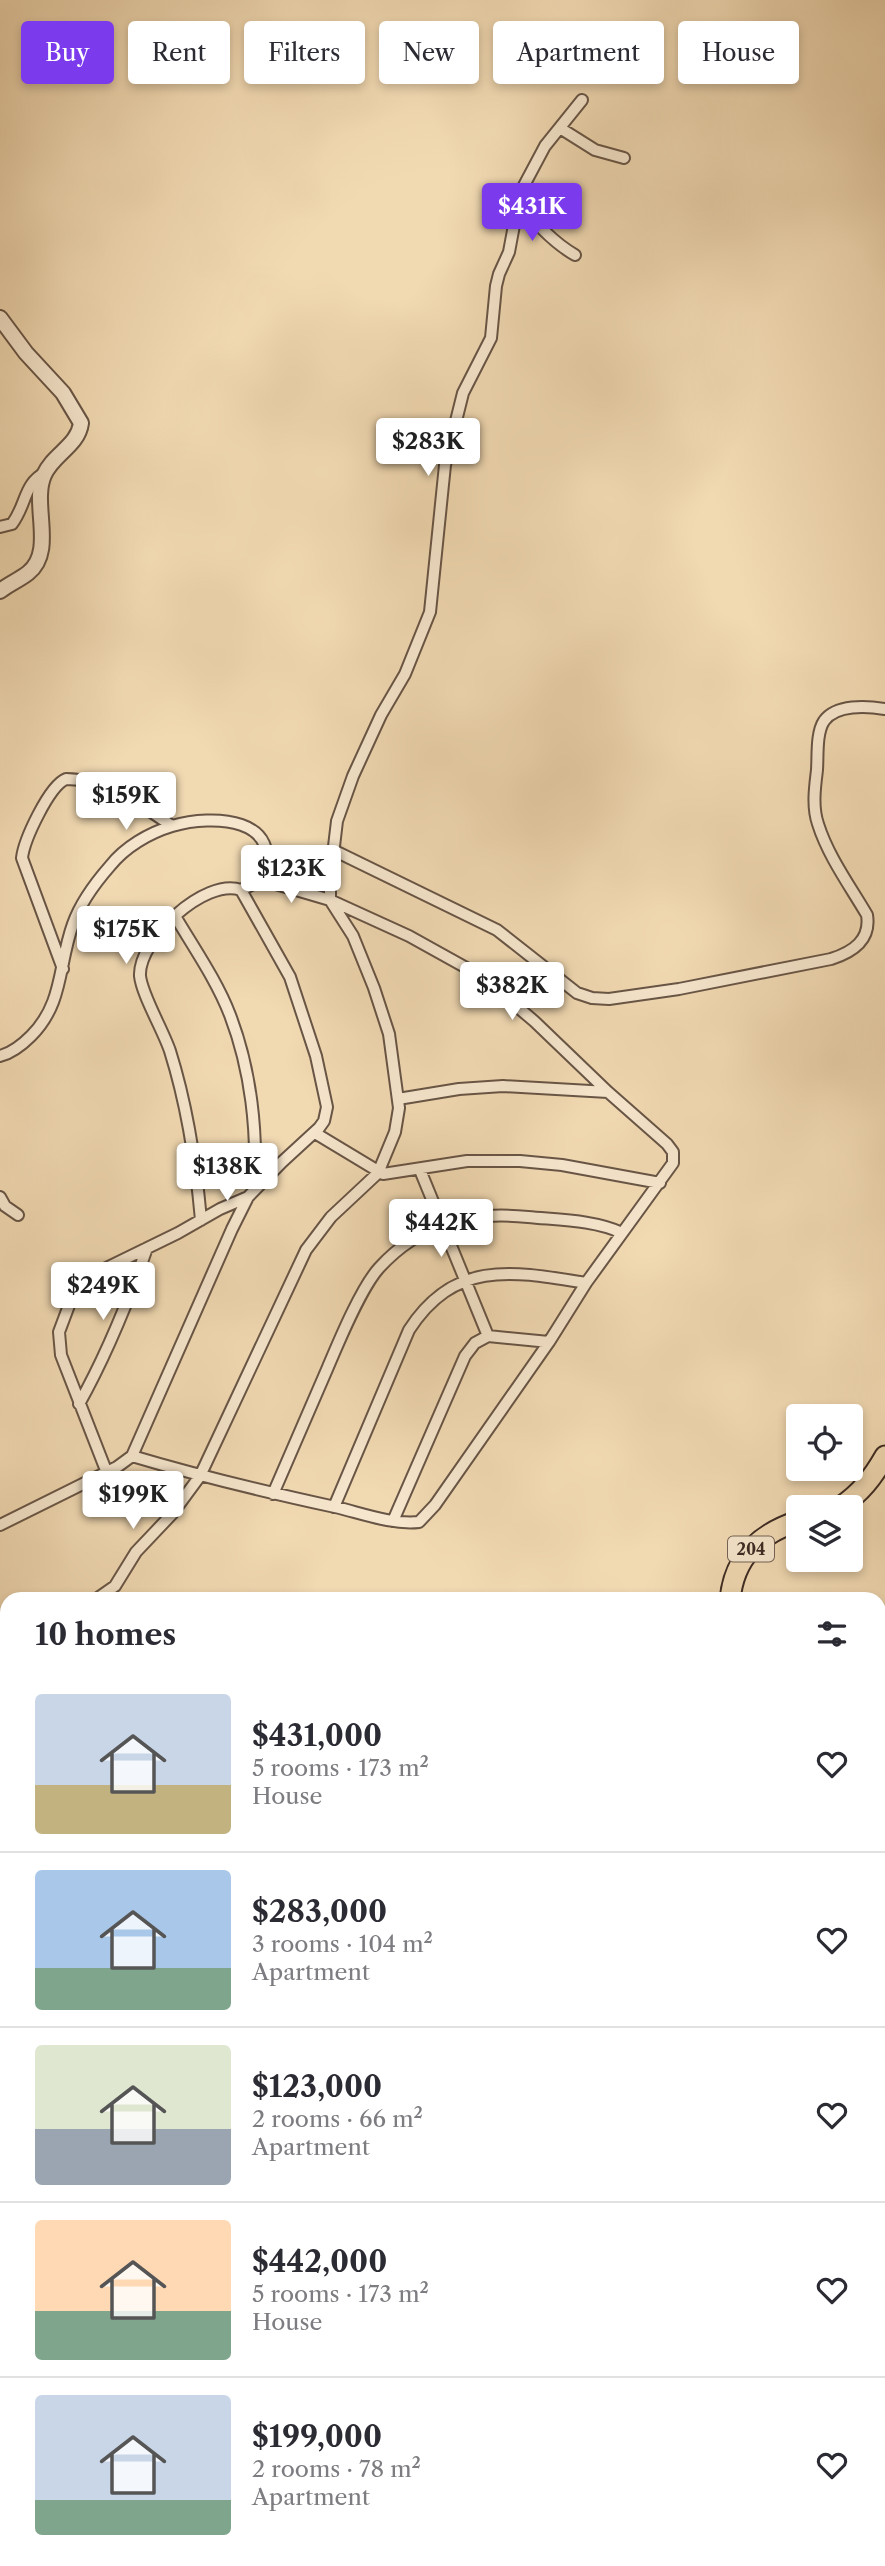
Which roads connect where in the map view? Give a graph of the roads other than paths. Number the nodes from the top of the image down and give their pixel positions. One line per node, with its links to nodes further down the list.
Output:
1 (582, 100): 2 (street)
2 (560, 128): 3 (street); 4 (street)
3 (624, 158)
4 (518, 200): 5 (street); 12 (street)
5 (575, 256)
6 (0, 318): 7 (street)
7 (46, 472): 8 (street); 9 (street)
8 (0, 527)
9 (0, 591)
10 (885, 709): 12 (street)
11 (172, 826): 13 (street); 17 (street); 17 (street)
12 (332, 850): 15 (street)
13 (262, 880): 14 (street); 15 (street)
14 (241, 890): 16 (street); 21 (street)
15 (330, 900): 19 (street); 20 (street)
16 (175, 916): 25 (street); 28 (street)
17 (63, 969): 18 (street)
18 (0, 1056)
19 (608, 1092): 20 (street); 24 (street)
20 (398, 1098): 23 (street)
21 (314, 1133): 23 (street); 25 (street)
22 (420, 1170): 23 (street); 24 (street); 29 (street)
23 (378, 1172): 40 (street)
24 (660, 1183): 30 (street)
25 (251, 1194): 28 (street); 38 (street)
26 (0, 1198): 27 (street)
27 (18, 1215)
28 (201, 1220): 31 (street)
29 (444, 1224): 30 (street); 32 (street); 41 (street)
30 (622, 1233): 33 (street)
31 (147, 1248): 36 (street); 36 (street)
32 (467, 1280): 33 (street); 34 (street); 43 (street)
33 (586, 1283): 35 (street)
34 (488, 1336): 35 (street); 44 (street)
35 (549, 1342): 44 (street)
36 (79, 1404): 39 (street)
37 (885, 1455): 42 (highway)
38 (132, 1456): 39 (street); 40 (street)
39 (107, 1473): 45 (street)
40 (200, 1476): 41 (street); 47 (street)
41 (273, 1494): 43 (street)
42 (855, 1495)
43 (334, 1507): 44 (street)
44 (393, 1521)
45 (0, 1525)
46 (786, 1526): 48 (highway, 204)
47 (106, 1592)
48 (732, 1592)

